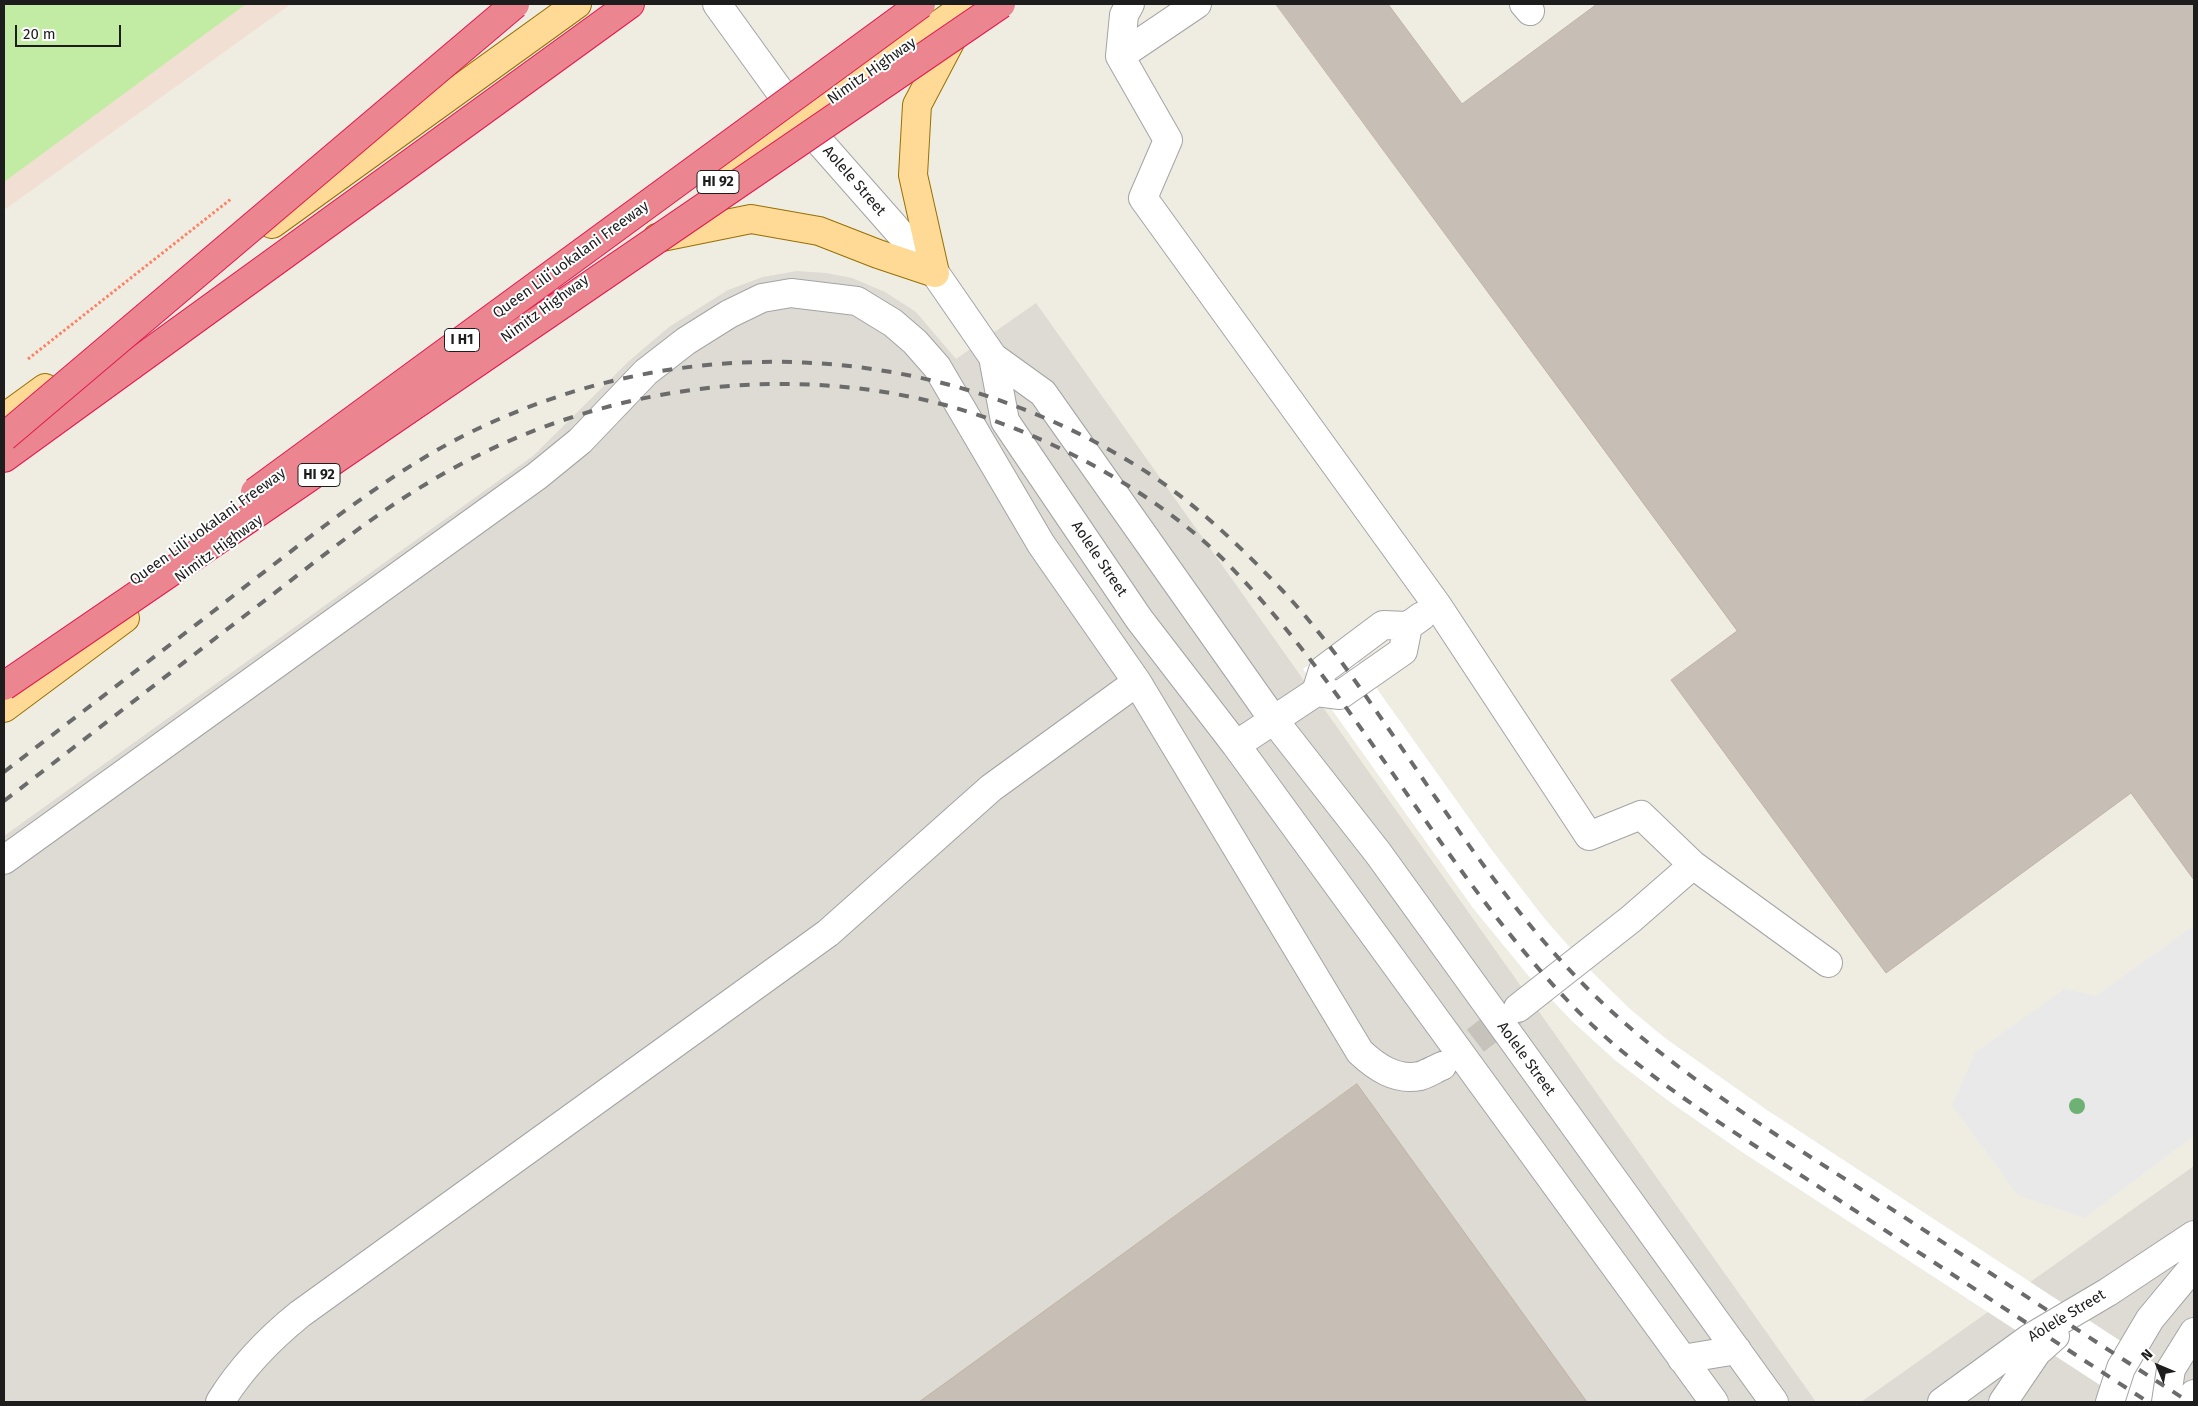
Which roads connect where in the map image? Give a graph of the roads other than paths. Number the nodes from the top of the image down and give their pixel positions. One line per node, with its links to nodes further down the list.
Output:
1 (515, 4): 16 (highway, bridge)
2 (577, 4): 15 (main road)
3 (630, 4): 17 (highway)
4 (717, 4): 11 (street, Aolele Street)
5 (921, 4): 19 (highway, Queen Liliʻuokalani Freeway / I H1, bridge)
6 (969, 4): 11 (main road, Nimitz Highway / HI 92); 13 (main road)
7 (1001, 4): 21 (highway, bridge)
8 (1130, 4): 10 (street)
9 (1197, 4): 10 (street)
10 (1120, 56): 18 (street)
11 (802, 122): 12 (main road, Nimitz Highway / HI 92); 13 (street, Aolele Street)
12 (635, 243): 13 (main road); 22 (main road, Nimitz Highway / HI 92)
13 (935, 273): 14 (street, Aolele Street)
14 (993, 357): 23 (street, Aolele Street); 24 (street, Aolele Street)
15 (4, 418)
16 (4, 437)
17 (4, 458)
18 (1437, 605): 23 (street); 26 (street)
19 (4, 677)
20 (1137, 682): 25 (street); 29 (street); 37 (street)
21 (4, 686)
22 (4, 708)
23 (1273, 719): 24 (street); 34 (street, Aolele Street)
24 (1236, 745): 35 (street, Aolele Street)
25 (4, 860)
26 (1693, 865): 27 (street); 28 (street)
27 (1828, 963)
28 (1518, 1008)
29 (1442, 1066)
30 (2194, 1235): 32 (street, Aolele Street)
31 (2194, 1266): 42 (street)
32 (2108, 1292): 40 (street, Aolele Street); 41 (street)
33 (2194, 1332): 43 (street)
34 (1737, 1350): 35 (street); 39 (street, Aolele Street)
35 (1682, 1358): 38 (street, Aolele Street)
36 (2194, 1394): 44 (street)
37 (220, 1402)
38 (1714, 1402)
39 (1774, 1402)
40 (1942, 1402)
41 (2003, 1402)
42 (2110, 1402)
43 (2166, 1402)
44 (2189, 1402)

